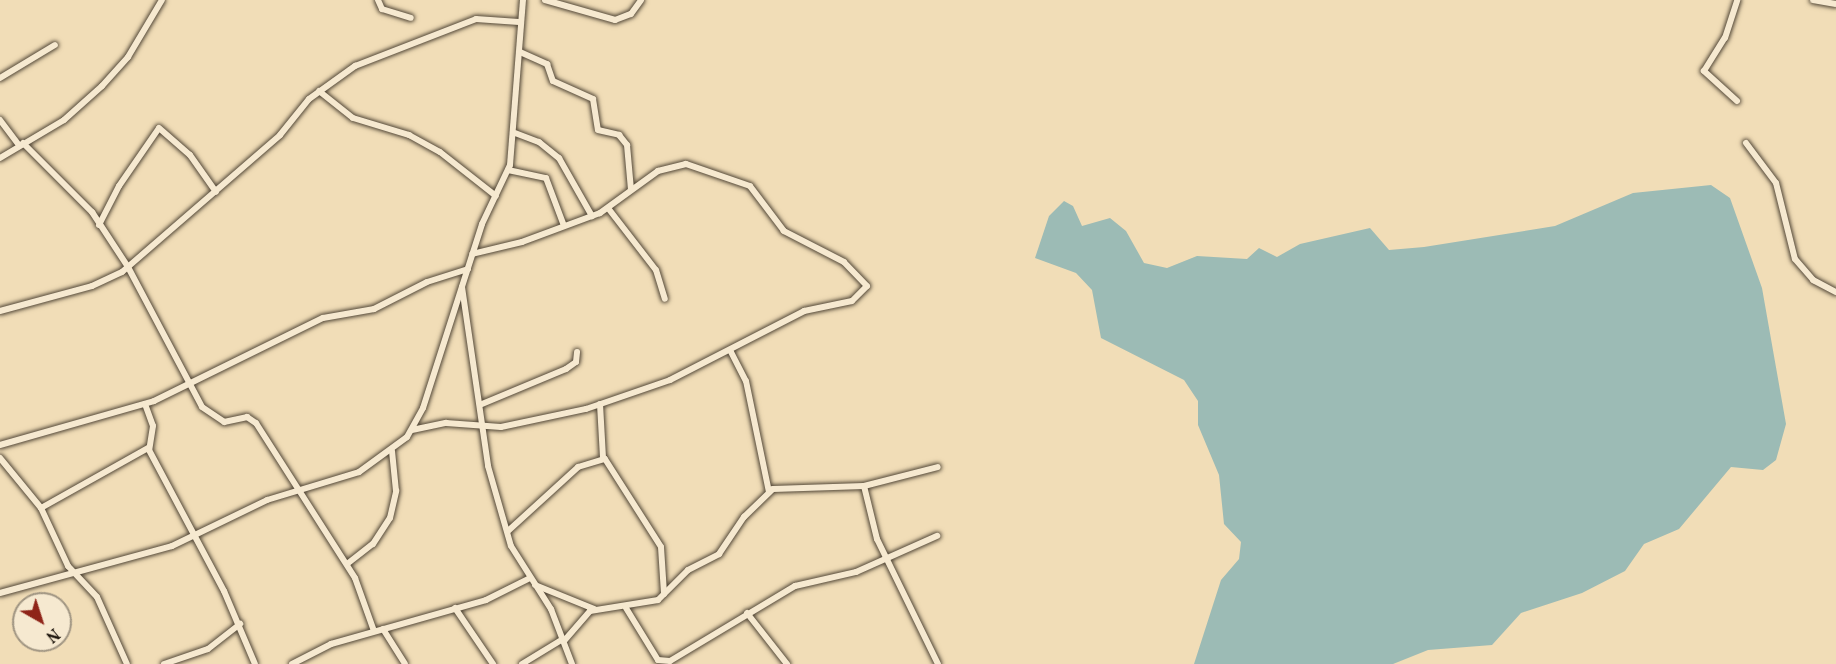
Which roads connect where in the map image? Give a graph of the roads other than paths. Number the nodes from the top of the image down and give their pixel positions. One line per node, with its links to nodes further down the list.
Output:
1 (162, 0): 19 (street)
2 (378, 0): 9 (street)
3 (523, 0): 10 (street)
4 (545, 0): 5 (street)
5 (641, 0)
6 (1737, 0): 15 (street)
7 (1813, 0): 8 (street)
8 (1836, 4)
9 (411, 18)
10 (519, 22): 12 (street); 14 (street)
11 (55, 45): 13 (street)
12 (520, 52): 17 (street); 22 (street)
13 (0, 78)
14 (319, 91): 23 (street); 24 (street)
15 (1737, 101)
16 (0, 120): 19 (street)
17 (515, 134): 21 (street); 26 (street)
18 (1746, 143): 33 (street)
19 (21, 144): 20 (street); 27 (street)
20 (0, 158)
21 (508, 170): 24 (street); 28 (street)
22 (631, 190): 25 (street); 36 (street)
23 (216, 192): 27 (street); 30 (street)
24 (496, 196): 29 (street)
25 (608, 208): 26 (street); 34 (street)
26 (592, 216): 28 (street)
27 (99, 225): 30 (street)
28 (564, 226): 29 (street)
29 (472, 254): 31 (street)
30 (128, 267): 35 (street); 38 (street)
31 (468, 269): 32 (street); 38 (street)
32 (462, 287): 40 (street); 43 (street)
33 (1836, 292)
34 (665, 299)
35 (0, 311)
36 (730, 350): 41 (street); 52 (street)
37 (577, 352): 40 (street)
38 (188, 381): 39 (street); 51 (street)
39 (145, 404): 44 (street); 45 (street)
40 (482, 404): 42 (street)
41 (600, 404): 42 (street); 48 (street)
42 (485, 428): 43 (street); 54 (street)
43 (412, 430): 46 (street)
44 (0, 445)
45 (148, 448): 53 (street); 56 (street)
46 (392, 452): 51 (street); 58 (street)
47 (0, 458): 53 (street)
48 (603, 458): 54 (street); 63 (street)
49 (938, 467): 50 (street)
50 (864, 486): 52 (street); 57 (street)
51 (295, 490): 56 (street); 58 (street)
52 (769, 492): 63 (street)
53 (41, 508): 59 (street)
54 (508, 531): 60 (street)
55 (937, 536): 57 (street)
56 (195, 537): 59 (street); 68 (street)
57 (886, 559): 67 (street); 82 (street)
58 (346, 564): 70 (street)
59 (75, 572): 62 (street); 73 (street)
60 (530, 578): 61 (street); 64 (street)
61 (535, 585): 66 (street); 71 (street)
62 (0, 592)
63 (664, 594): 65 (street)
64 (455, 608): 69 (street); 78 (street)
65 (626, 608): 66 (street); 72 (street)
66 (594, 609): 71 (street)
67 (747, 613): 72 (street); 81 (street)
68 (240, 624): 74 (street); 75 (street)
69 (382, 629): 70 (street); 77 (street)
70 (374, 631): 76 (street)
71 (564, 640): 79 (street); 80 (street)
72 (665, 663)
73 (127, 664)
74 (164, 664)
75 (255, 664)
76 (292, 664)
77 (405, 664)
78 (493, 664)
79 (522, 664)
80 (572, 664)
81 (787, 664)
82 (938, 664)

